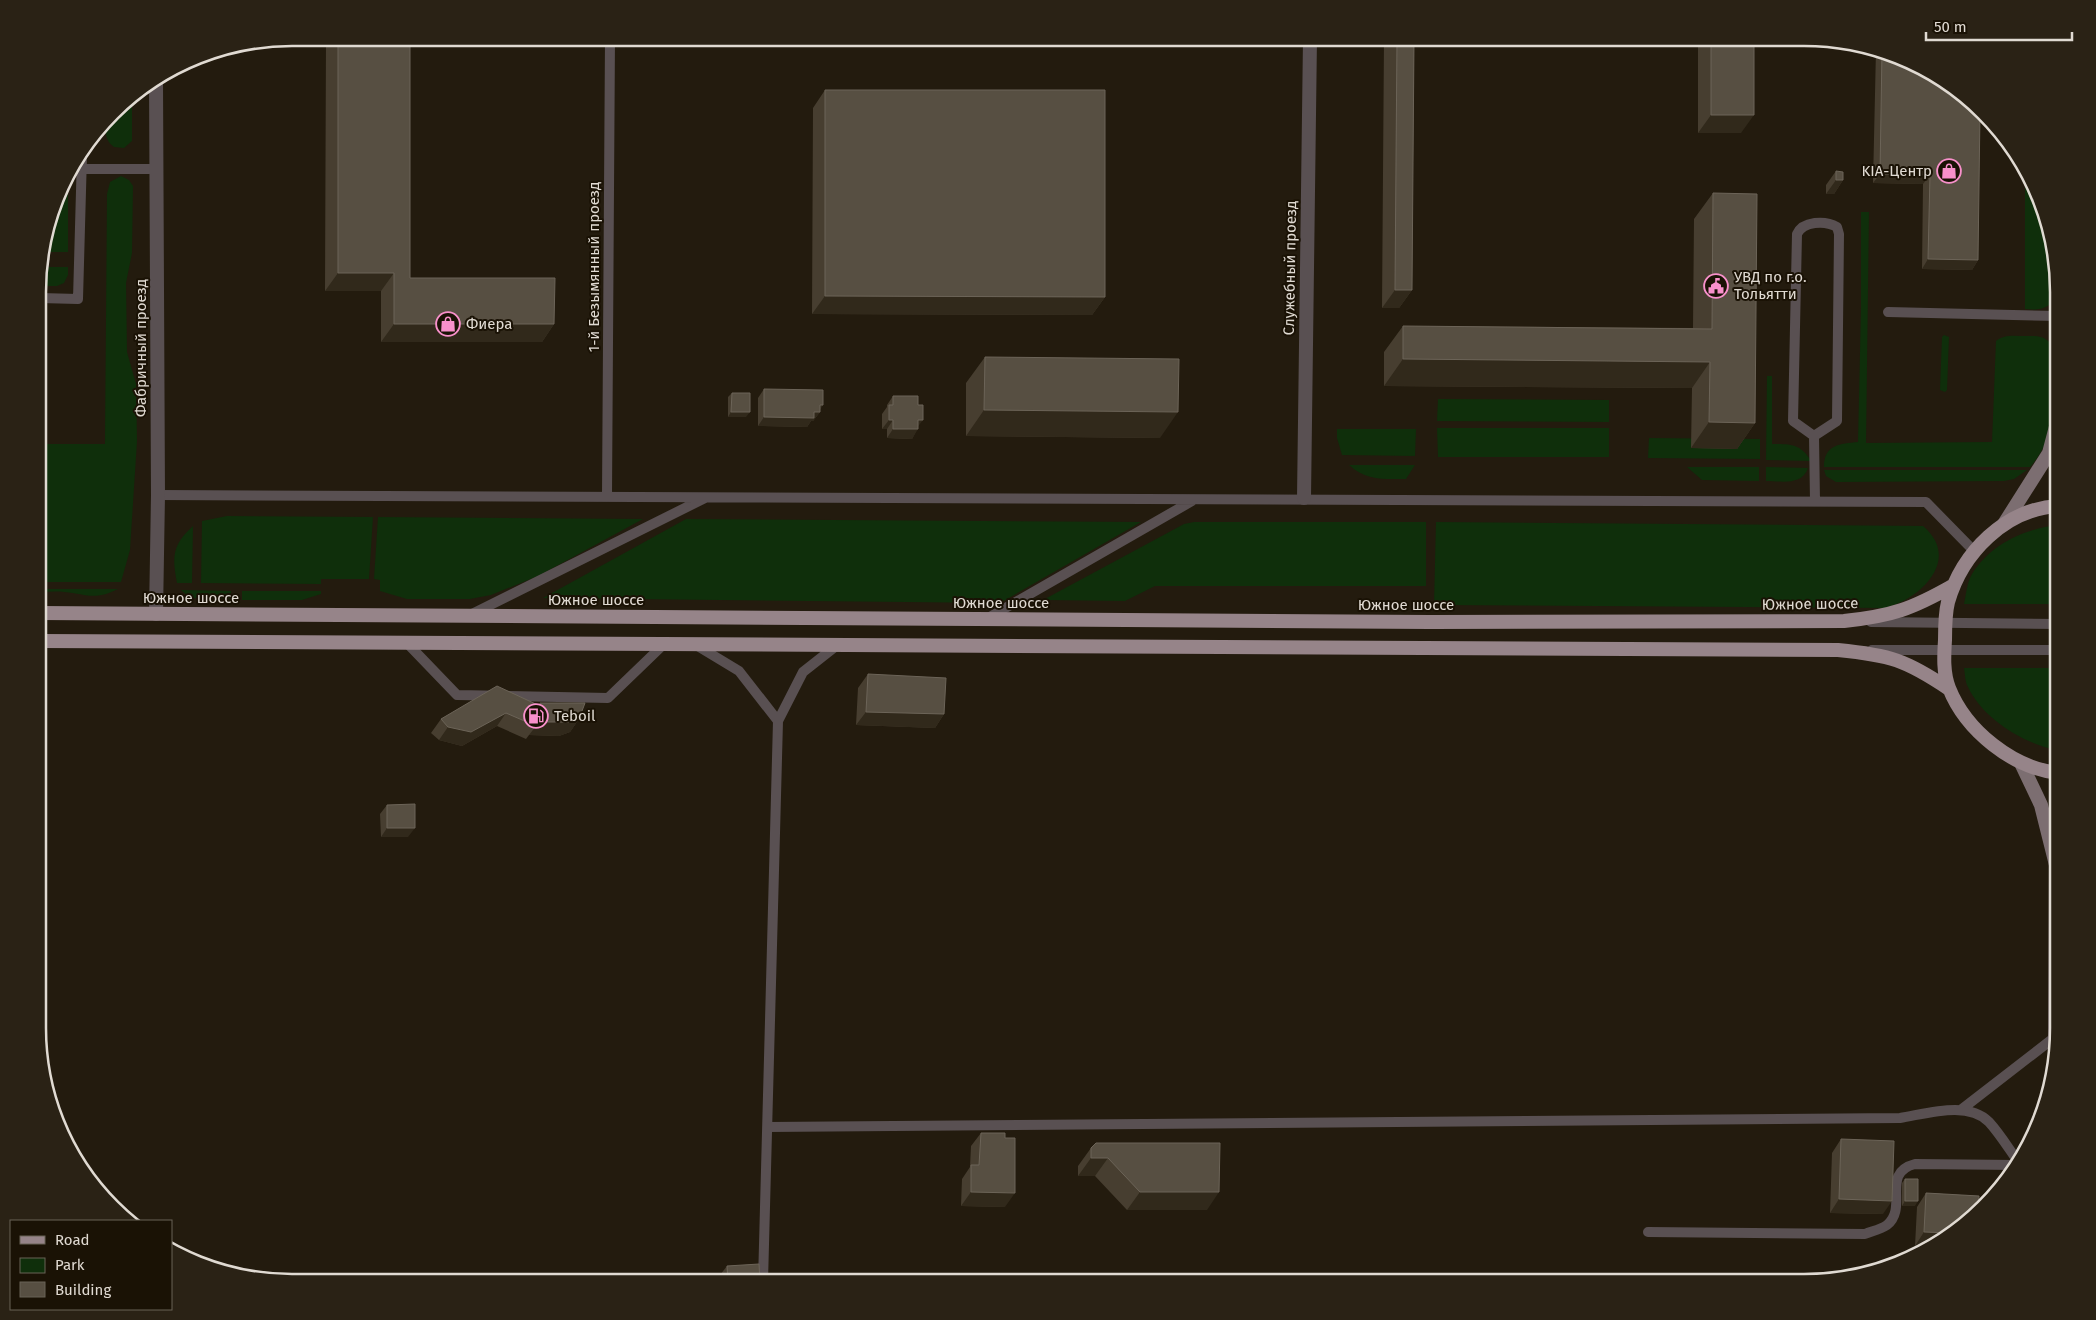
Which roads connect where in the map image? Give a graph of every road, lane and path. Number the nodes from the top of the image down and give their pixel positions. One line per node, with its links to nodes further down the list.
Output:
1 (610, 46): 13 (lane, 1-й Безымянный проезд)
2 (1310, 46): 15 (street, Служебный проезд)
3 (156, 87): 6 (street, Фабричный проезд)
4 (82, 164): 5 (lane)
5 (82, 169): 6 (lane); 7 (lane)
6 (156, 169): 12 (street, Фабричный проезд)
7 (46, 298)
8 (1888, 312): 9 (lane)
9 (2050, 316)
10 (1814, 436): 10 (lane); 17 (lane)
11 (2050, 446): 19 (main road)
12 (158, 495): 13 (lane); 23 (street, Фабричный проезд)
13 (608, 496): 14 (lane)
14 (708, 497): 16 (lane); 24 (lane)
15 (1304, 498): 16 (lane); 17 (lane)
16 (1193, 500): 25 (lane)
17 (1815, 501): 20 (lane)
18 (2050, 508): 19 (main road)
19 (2004, 524): 20 (main road)
20 (1974, 551): 21 (main road)
21 (1954, 585): 26 (main road, Южное шоссе); 27 (main road)
22 (46, 613): 23 (main road, Южное шоссе)
23 (156, 614): 24 (main road, Южное шоссе)
24 (470, 615): 25 (main road, Южное шоссе)
25 (986, 619): 26 (main road, Южное шоссе)
26 (1844, 621): 27 (lane)
27 (1945, 622): 28 (lane); 34 (main road)
28 (2050, 624)
29 (46, 641): 30 (main road)
30 (406, 642): 31 (main road); 31 (lane)
31 (663, 645): 32 (main road)
32 (696, 645): 33 (main road); 38 (lane)
33 (836, 646): 35 (main road); 38 (lane)
34 (1944, 649): 35 (lane); 36 (lane); 37 (main road)
35 (1838, 650): 37 (main road)
36 (2050, 650)
37 (1950, 689): 39 (main road)
38 (778, 721): 44 (lane)
39 (2021, 763): 40 (main road); 41 (main road)
40 (2050, 772)
41 (2050, 841)
42 (2049, 1042): 43 (lane)
43 (1962, 1110): 44 (lane); 45 (lane)
44 (768, 1127): 48 (lane)
45 (2013, 1157)
46 (2009, 1164): 47 (lane)
47 (1648, 1232)
48 (763, 1274)

